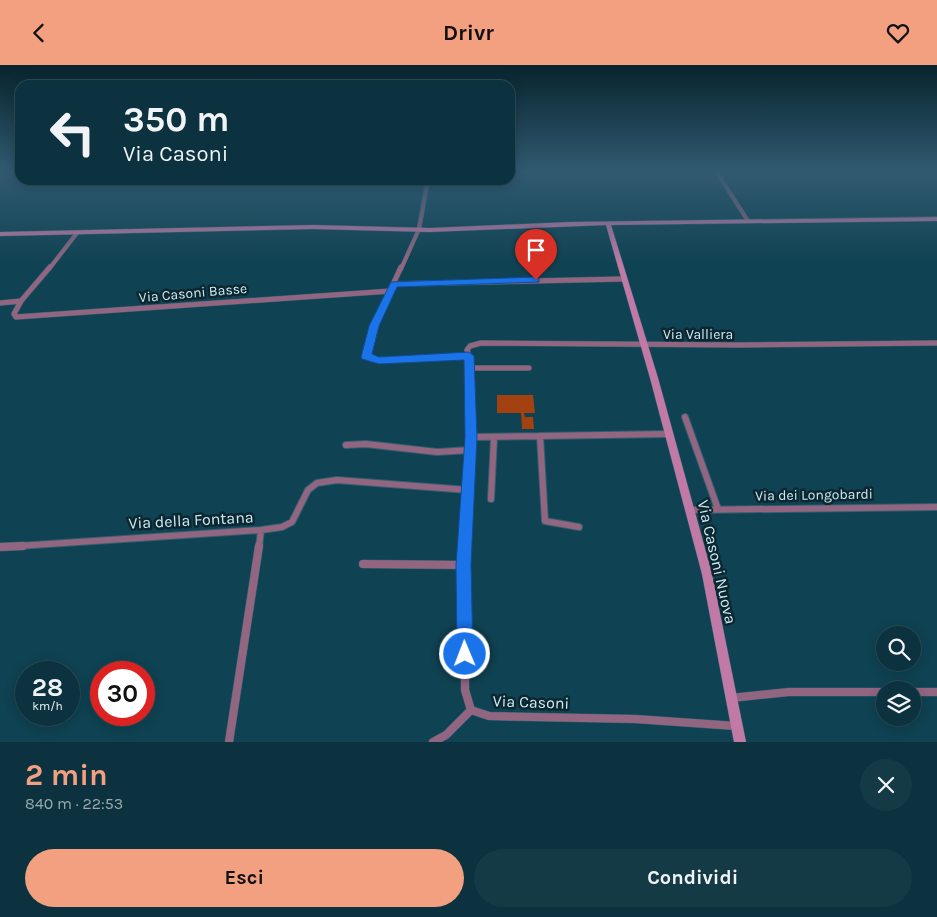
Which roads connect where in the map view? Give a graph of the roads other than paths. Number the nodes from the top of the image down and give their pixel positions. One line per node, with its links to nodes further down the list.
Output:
1 (424, 203): 6 (street)
2 (736, 203): 4 (street)
3 (937, 219): 4 (main road)
4 (748, 221): 5 (main road)
5 (608, 224): 6 (main road); 9 (main road, Via Casoni Nuova)
6 (419, 229): 7 (main road); 10 (street)
7 (77, 233): 8 (main road); 11 (street)
8 (0, 234)
9 (623, 279): 10 (street); 14 (main road, Via Casoni Nuova)
10 (392, 288): 11 (street, Via Casoni Basse); 15 (street)
11 (21, 301): 12 (street)
12 (0, 303)
13 (937, 345): 14 (street, Via Valliera)
14 (645, 347): 15 (street, Via Valliera); 19 (main road, Via Casoni Nuova)
15 (469, 356): 16 (street)
16 (469, 368): 17 (street); 21 (street)
17 (529, 368)
18 (684, 417): 29 (street)
19 (668, 434): 20 (street); 28 (main road, Via Casoni Nuova)
20 (540, 436): 22 (street); 30 (street)
21 (471, 437): 22 (street); 24 (street)
22 (494, 438): 26 (street)
23 (346, 445): 24 (street)
24 (470, 450): 25 (street)
25 (468, 490): 31 (street); 34 (street)
26 (491, 499)
27 (937, 507): 29 (street, Via dei Longobardi)
28 (690, 509): 29 (street, Via dei Longobardi); 38 (main road, Via Casoni Nuova)
29 (718, 509)
30 (579, 527)
31 (261, 530): 32 (street, Via della Fontana); 41 (street, Via della Fontana)
32 (0, 547)
33 (363, 564): 34 (street)
34 (464, 565): 39 (street)
35 (876, 692): 38 (street)
36 (921, 692): 37 (street)
37 (937, 692)
38 (731, 698): 40 (main road, Via Casoni Nuova)
39 (471, 710): 40 (street, Via Casoni); 42 (street)
40 (736, 726): 43 (main road, Via Casoni Nuova)
41 (229, 742)
42 (433, 742)
43 (740, 742)

